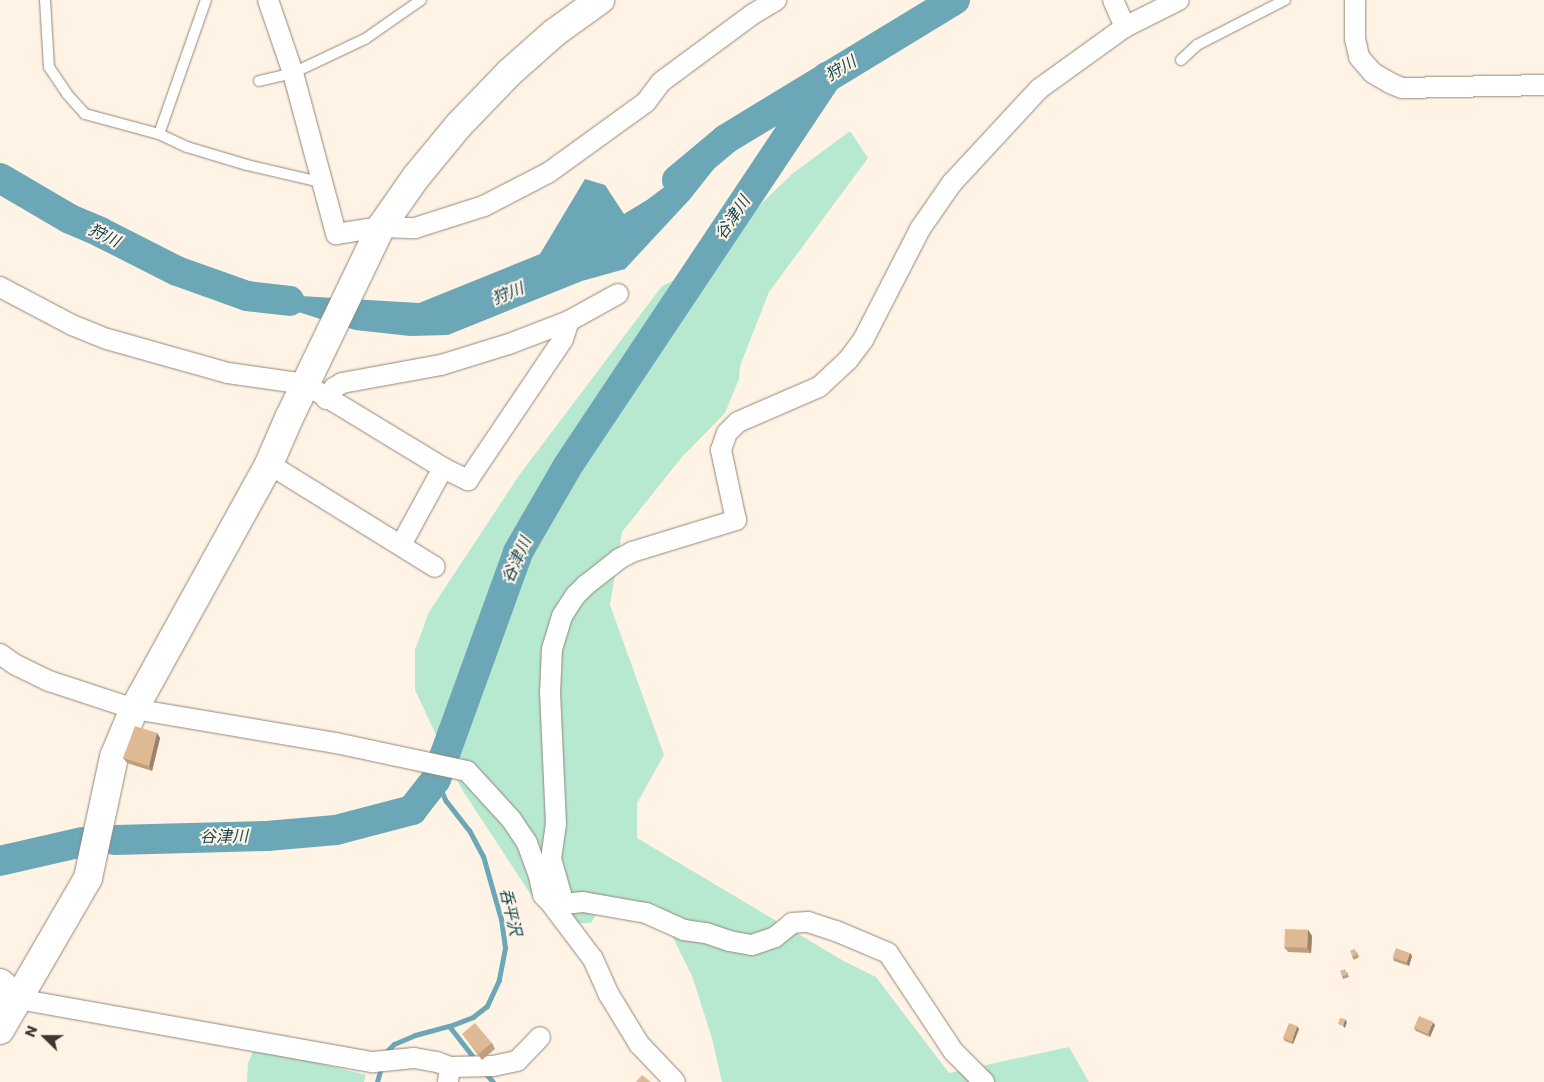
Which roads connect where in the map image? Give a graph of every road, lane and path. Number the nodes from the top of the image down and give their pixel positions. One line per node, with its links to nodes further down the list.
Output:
1 (45, 0): 16 (lane)
2 (206, 0): 16 (lane)
3 (268, 0): 13 (street)
4 (421, 0): 13 (lane)
5 (600, 0): 18 (street)
6 (776, 0): 18 (street)
7 (1113, 0): 11 (street)
8 (1180, 0): 11 (street)
9 (1285, 0): 12 (lane)
10 (1355, 0): 15 (street)
11 (1125, 27): 29 (street)
12 (1181, 60)
13 (292, 73): 14 (lane); 17 (street)
14 (259, 81)
15 (1544, 85)
16 (159, 134): 17 (lane)
17 (320, 182): 18 (street)
18 (377, 236): 22 (street)
19 (0, 286): 22 (street)
20 (618, 294): 21 (street)
21 (570, 321): 22 (street); 24 (street)
22 (315, 391): 23 (street); 24 (street)
23 (269, 464): 25 (street); 28 (street)
24 (442, 468): 25 (street)
25 (401, 545): 26 (street)
26 (435, 567)
27 (0, 654): 28 (street)
28 (134, 709): 29 (street); 30 (street)
29 (557, 903): 34 (street); 35 (street)
30 (9, 991): 31 (street); 33 (street)
31 (0, 1030)
32 (540, 1036): 33 (street)
33 (449, 1075)
34 (675, 1082)
35 (984, 1082)

